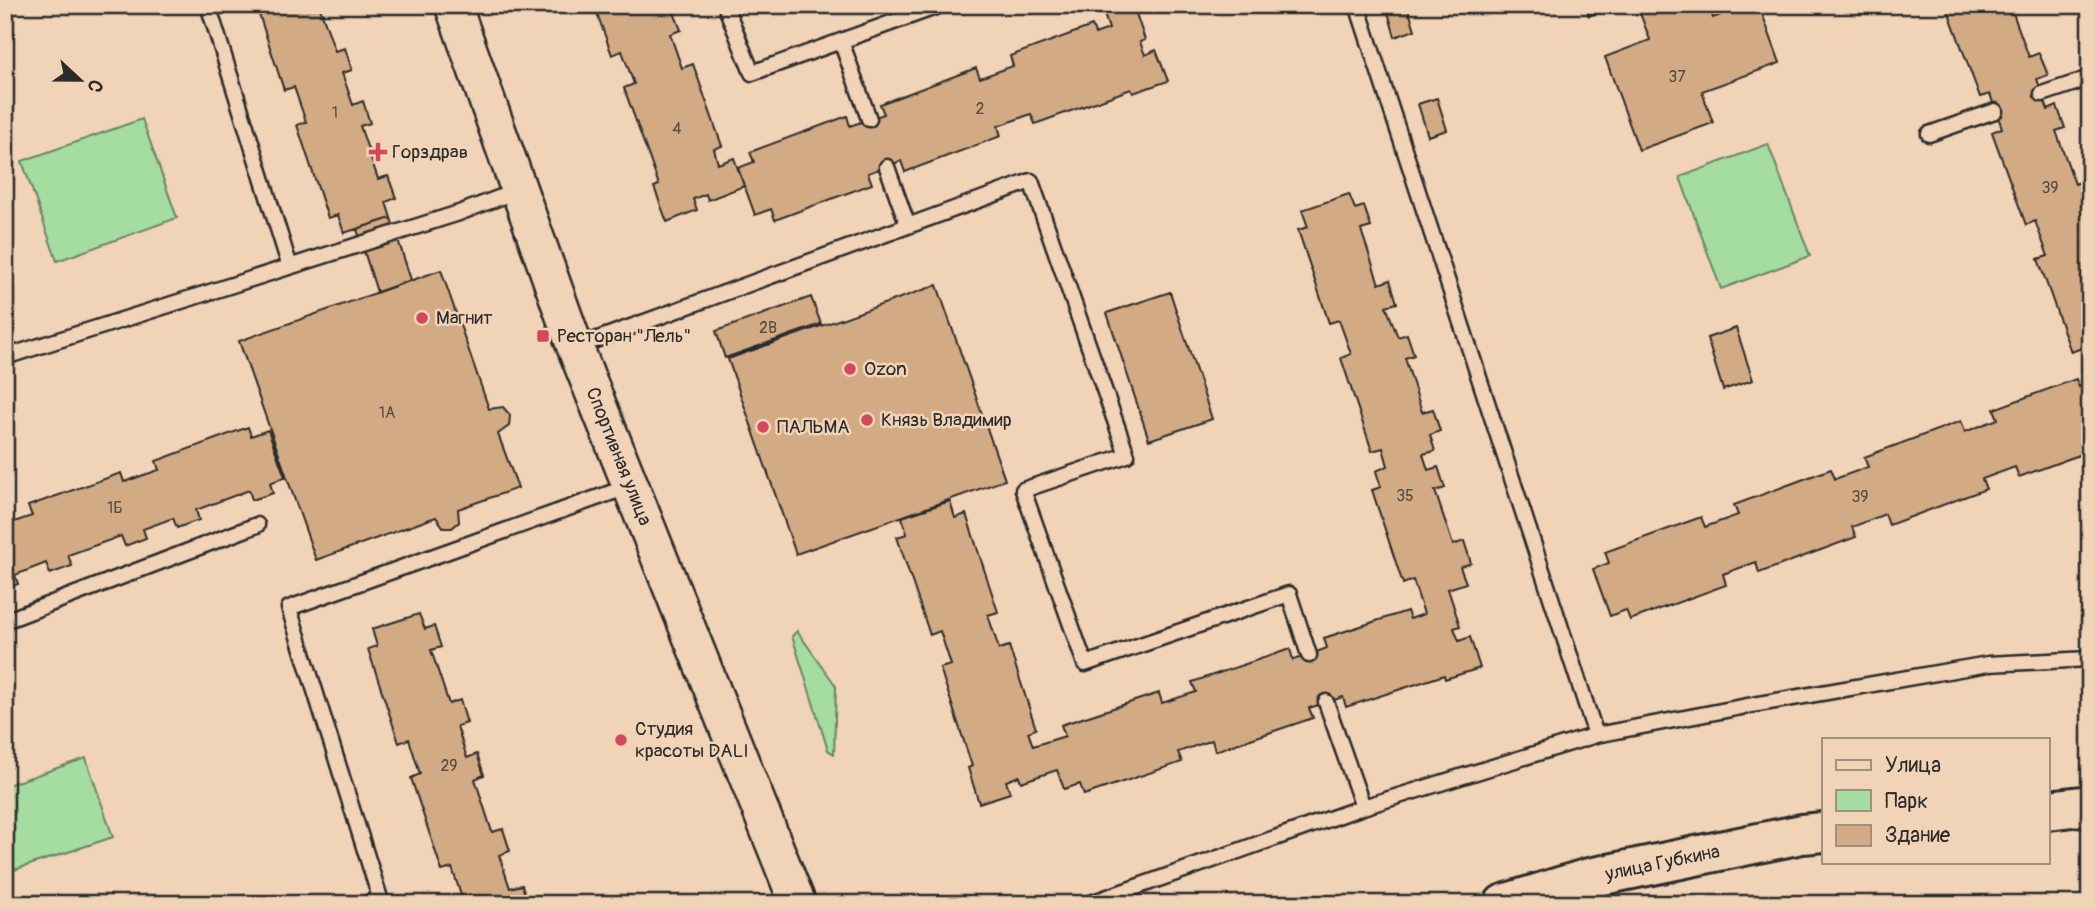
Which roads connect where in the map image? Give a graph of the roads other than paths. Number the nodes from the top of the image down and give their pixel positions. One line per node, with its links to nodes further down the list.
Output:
1 (208, 5): 15 (lane)
2 (453, 5): 13 (street, Спортивная улица)
3 (725, 5): 6 (lane)
4 (941, 5): 6 (lane)
5 (1357, 5): 24 (lane)
6 (841, 41): 10 (lane)
7 (2090, 78): 8 (lane)
8 (2042, 94)
9 (1996, 111): 11 (lane)
10 (869, 119)
11 (1929, 134)
12 (887, 167): 14 (lane)
13 (519, 190): 15 (lane); 16 (street, Спортивная улица)
14 (908, 226): 16 (lane); 21 (lane)
15 (290, 267): 17 (lane)
16 (575, 347): 18 (street, Спортивная улица)
17 (5, 356)
18 (631, 486): 29 (lane); 30 (street, Спортивная улица)
19 (257, 525): 20 (lane)
20 (5, 621)
21 (1309, 655)
22 (2090, 659): 24 (lane)
23 (1326, 702): 26 (lane)
24 (1597, 735): 26 (lane)
25 (2090, 805): 27 (main road)
26 (1363, 807): 31 (lane)
27 (2050, 810)
28 (1822, 832): 32 (main road, улица Губкина)
29 (365, 904)
30 (798, 904)
31 (1088, 904)
32 (1504, 904)

